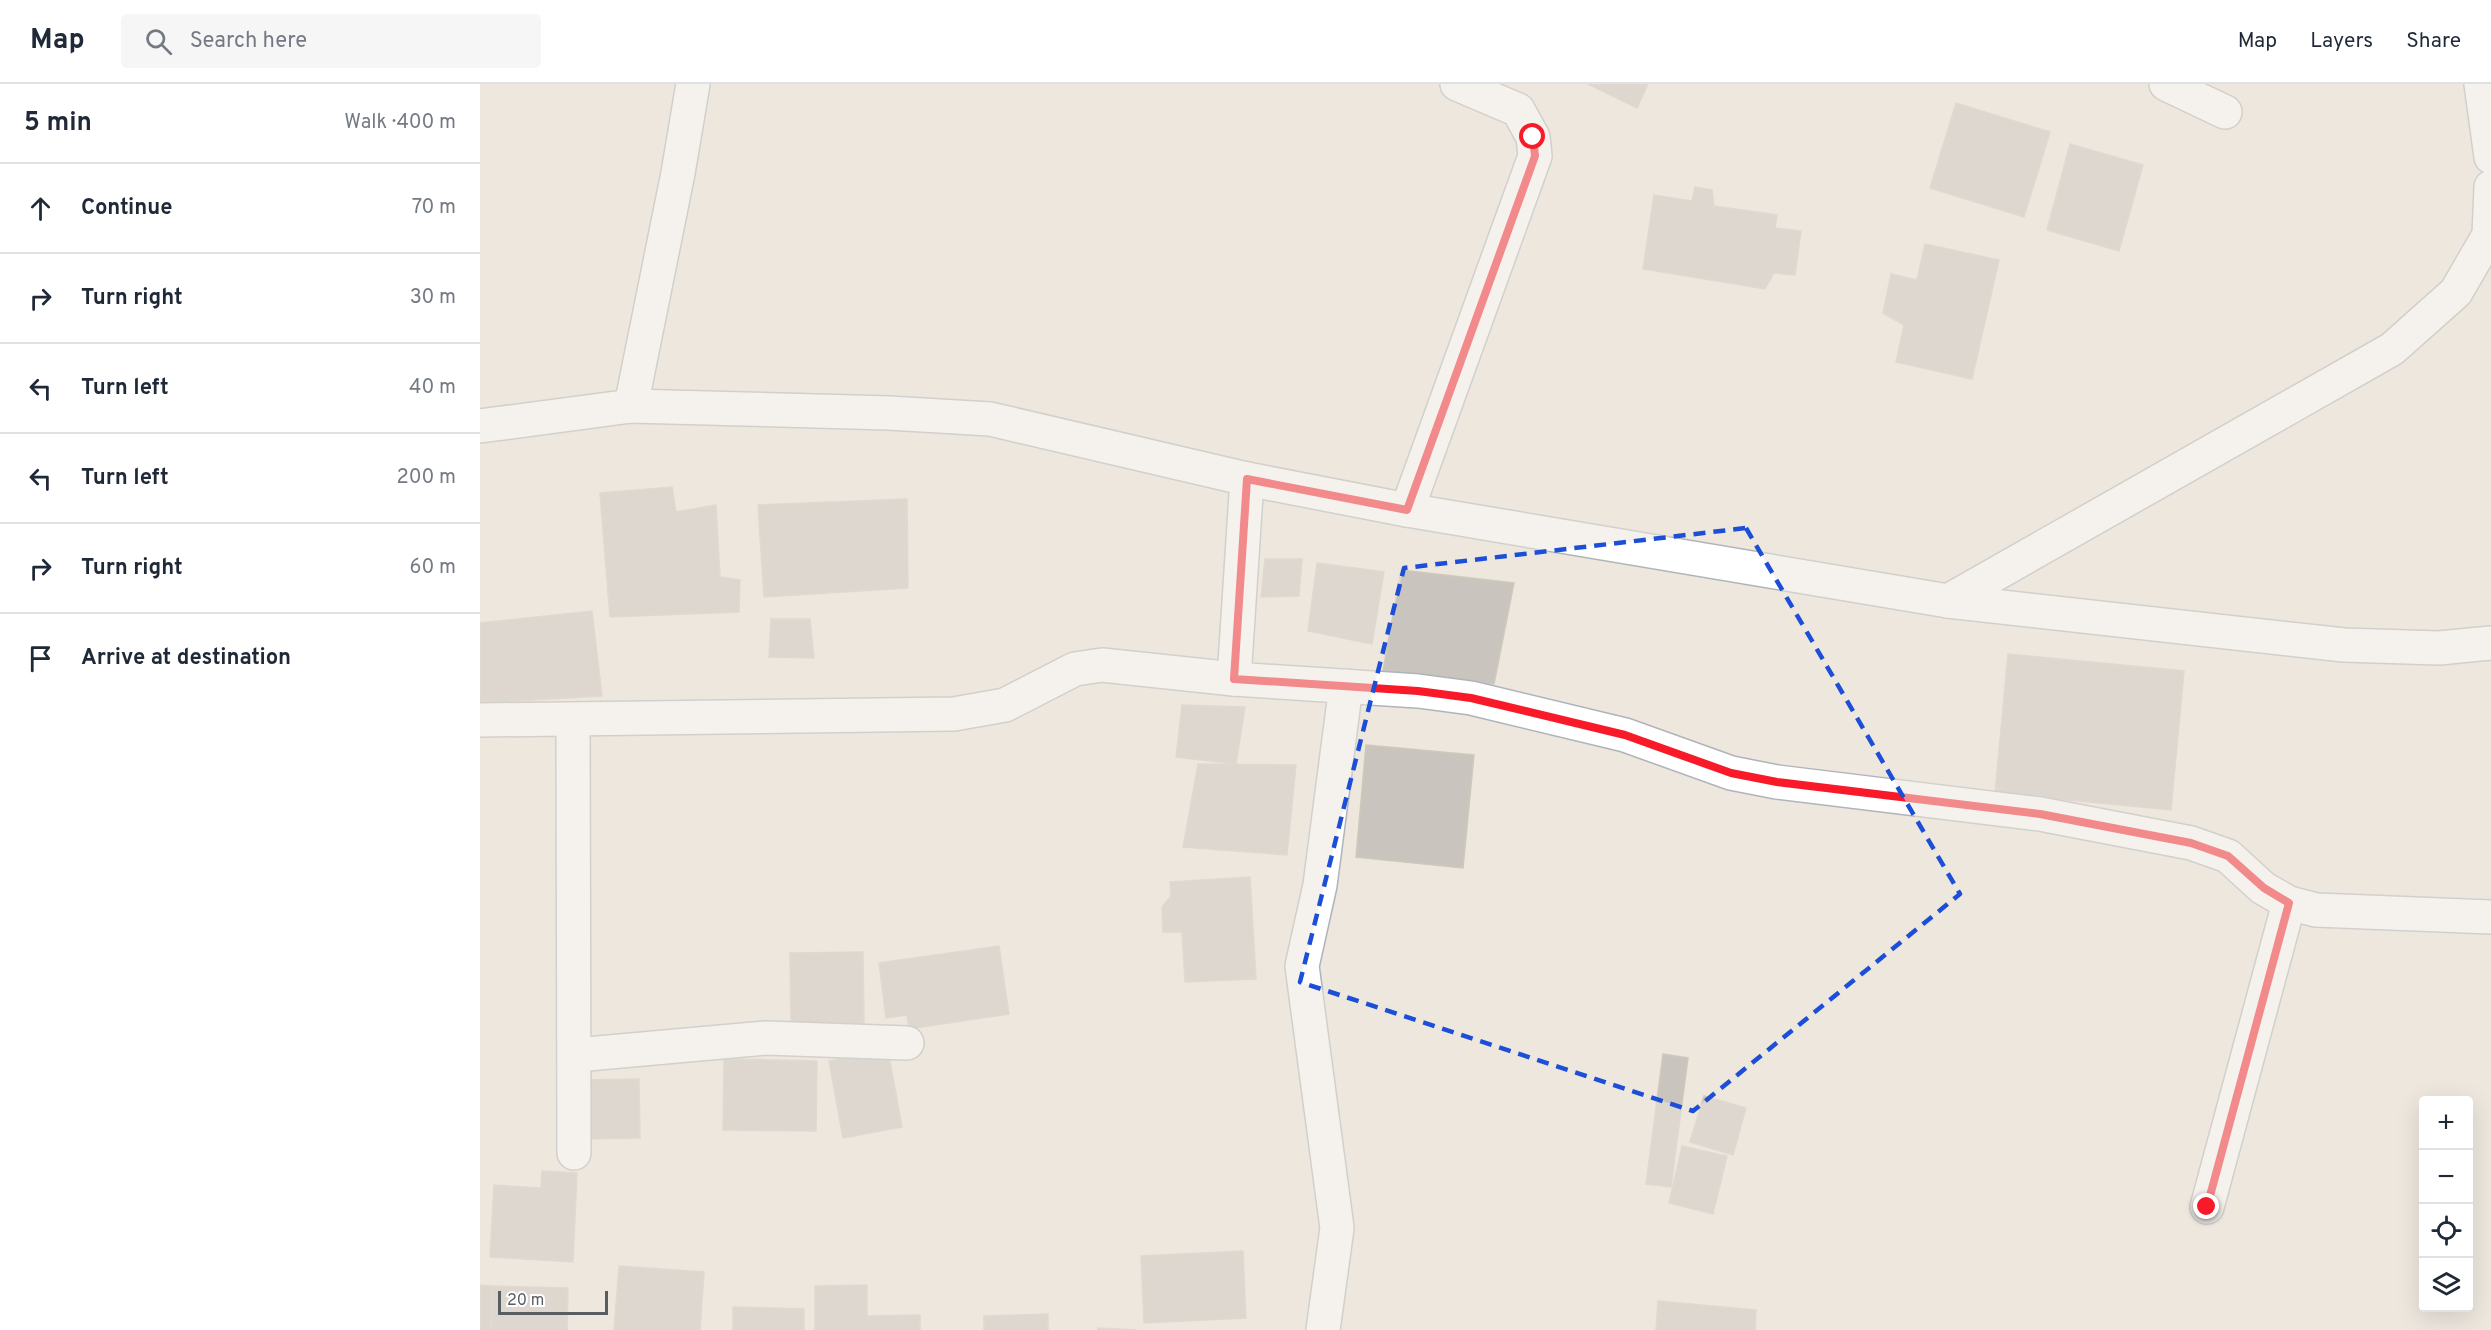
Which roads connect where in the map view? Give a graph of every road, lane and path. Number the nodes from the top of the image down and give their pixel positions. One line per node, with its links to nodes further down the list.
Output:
1 (693, 84): 8 (street)
2 (1458, 84): 11 (street)
3 (2166, 84): 5 (street)
4 (2481, 84): 6 (street)
5 (2225, 112)
6 (2491, 157)
7 (2491, 187): 12 (street)
8 (631, 406): 9 (street); 10 (street)
9 (480, 426)
10 (1247, 479): 11 (street); 14 (street)
11 (1407, 510): 12 (street)
12 (1948, 601): 13 (street)
13 (2491, 643)
14 (1234, 679): 15 (street); 17 (street)
15 (1347, 686): 18 (street); 24 (street)
16 (480, 720): 17 (street)
17 (573, 720): 21 (street)
18 (2289, 903): 19 (street); 23 (street)
19 (2491, 917)
20 (907, 1043): 21 (street)
21 (576, 1055): 22 (street)
22 (574, 1153)
23 (2207, 1207)
24 (1323, 1330)

